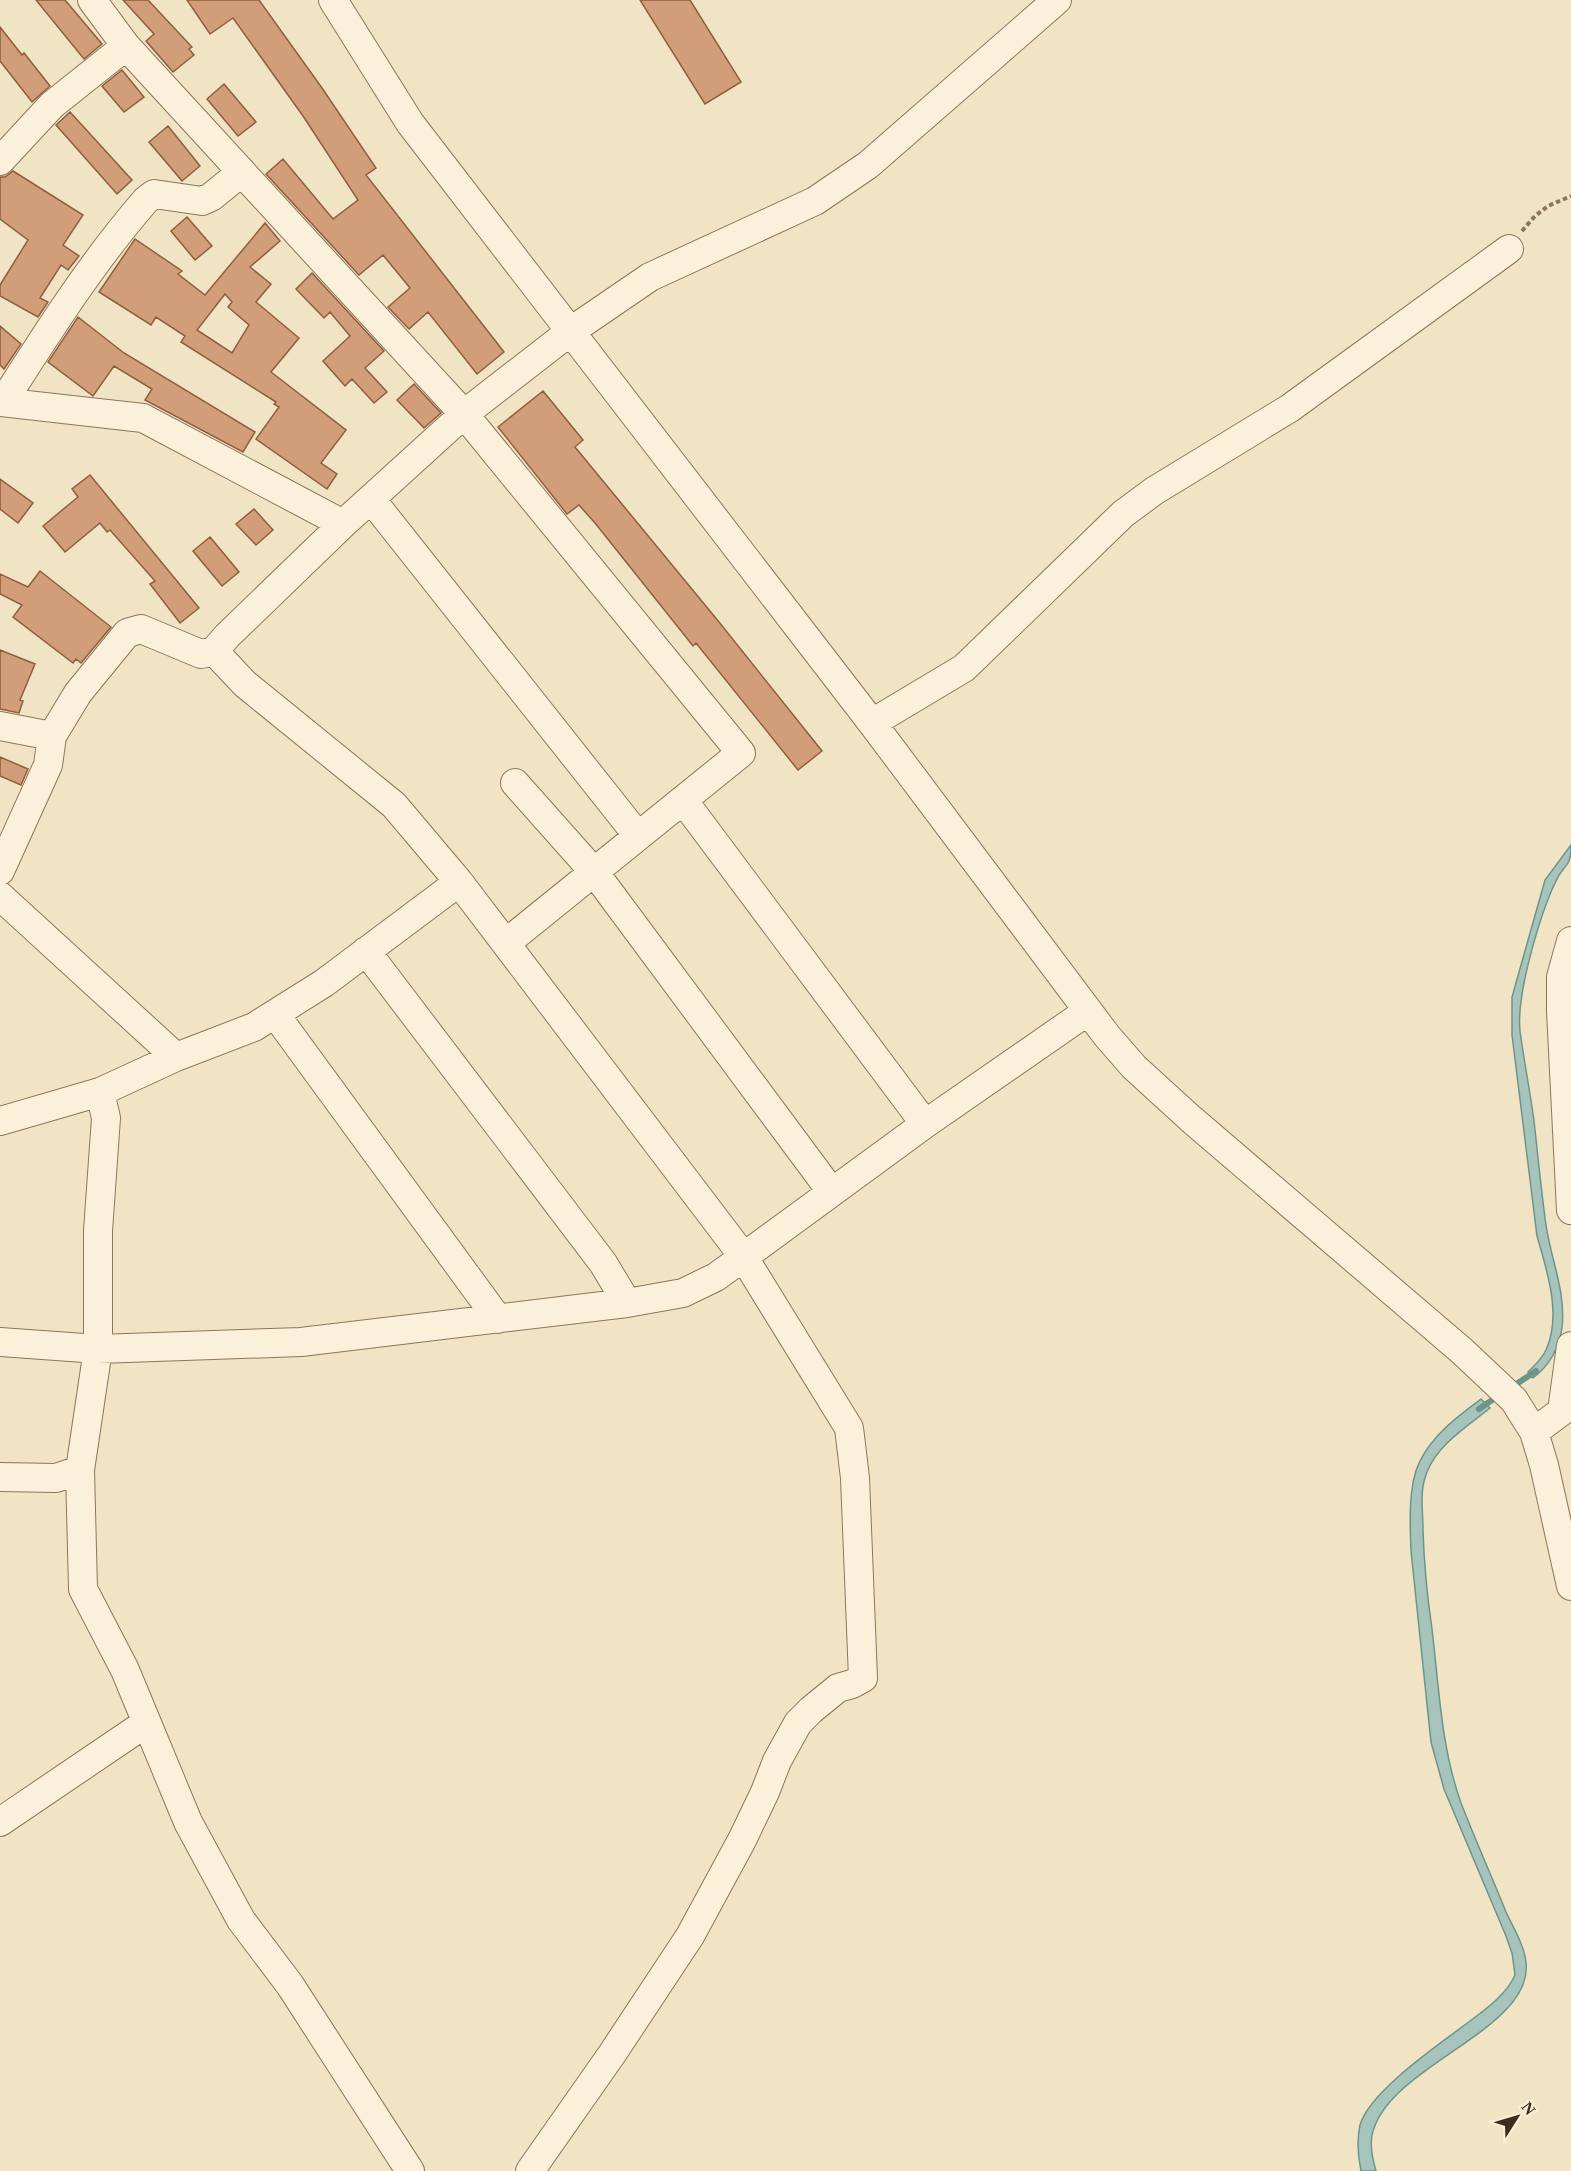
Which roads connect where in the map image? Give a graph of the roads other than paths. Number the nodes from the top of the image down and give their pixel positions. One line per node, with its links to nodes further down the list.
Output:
1 (92, 0): 4 (street)
2 (333, 0): 8 (street)
3 (1058, 0): 8 (street)
4 (126, 46): 5 (street); 6 (street)
5 (0, 160)
6 (242, 172): 9 (street); 10 (street)
7 (1509, 249): 14 (street)
8 (571, 331): 10 (street); 14 (street)
9 (2, 402): 12 (street)
10 (464, 414): 11 (street); 18 (street)
11 (371, 499): 12 (street); 19 (street)
12 (343, 524): 13 (street)
13 (214, 651): 16 (street); 22 (street)
14 (872, 723): 27 (street)
15 (0, 726): 16 (street)
16 (52, 736): 20 (street)
17 (515, 783): 21 (street)
18 (683, 800): 19 (street); 32 (street)
19 (638, 836): 21 (street)
20 (0, 871)
21 (595, 873): 25 (street); 33 (street)
22 (459, 882): 25 (street); 26 (street)
23 (0, 896): 29 (street)
24 (1571, 941): 34 (street)
25 (506, 943): 35 (street)
26 (366, 951): 28 (street); 36 (street)
27 (1088, 1011): 32 (street); 42 (street)
28 (275, 1014): 29 (street); 37 (street)
29 (176, 1057): 30 (street)
30 (100, 1092): 31 (street); 40 (street)
31 (0, 1121)
32 (925, 1124): 33 (street)
33 (831, 1191): 35 (street)
34 (1571, 1210)
35 (743, 1256): 36 (street); 49 (street)
36 (627, 1303): 37 (street)
37 (498, 1319): 40 (street)
38 (0, 1342): 40 (street)
39 (1571, 1346): 41 (street)
40 (98, 1349): 43 (street)
41 (1568, 1411): 42 (street)
42 (1534, 1432): 45 (street)
43 (80, 1470): 44 (street); 46 (street)
44 (0, 1477)
45 (1571, 1586)
46 (146, 1724): 47 (street); 48 (street)
47 (0, 1822)
48 (410, 2171)
49 (530, 2171)

